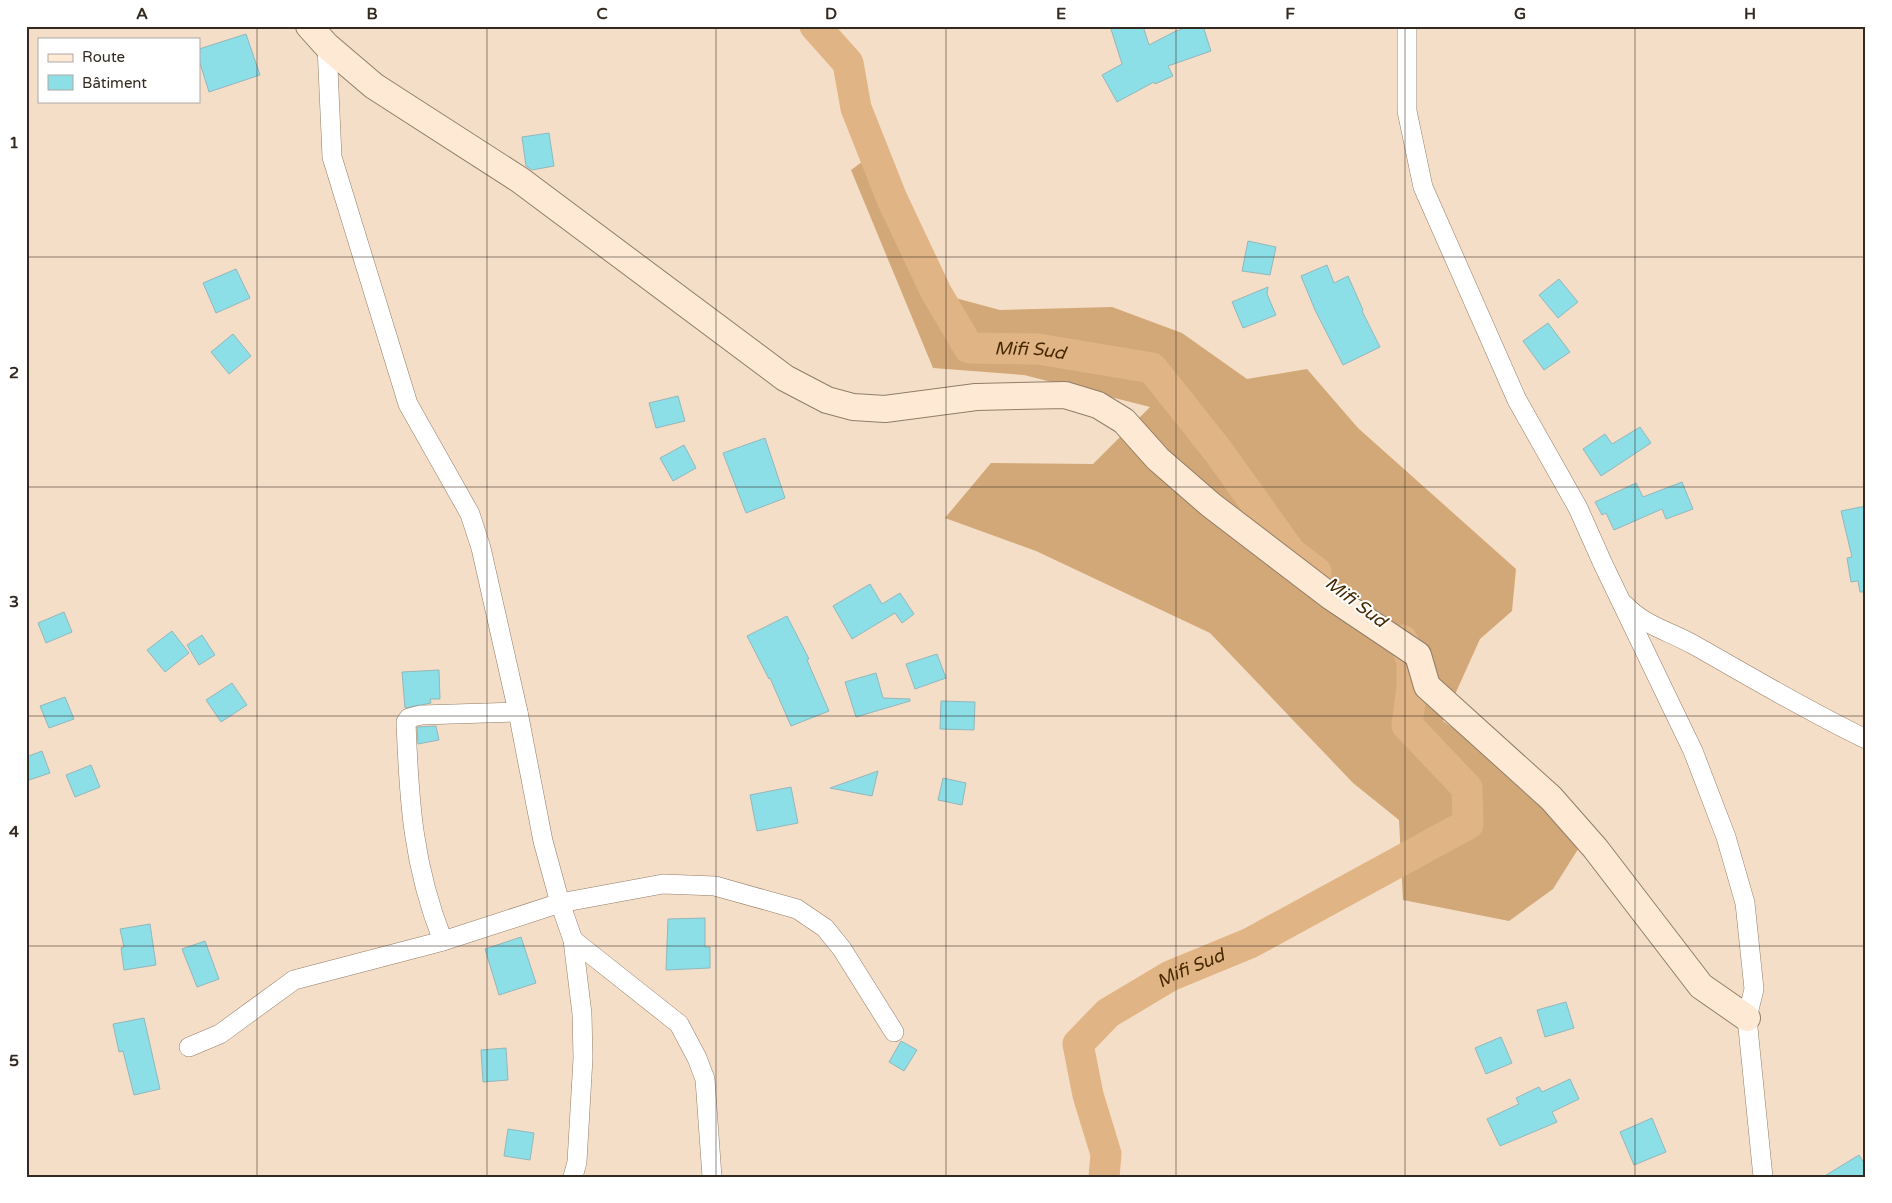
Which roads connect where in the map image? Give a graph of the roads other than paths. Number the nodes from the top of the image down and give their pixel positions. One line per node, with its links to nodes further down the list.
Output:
1 (309, 26): 3 (street)
2 (1407, 26): 4 (street)
3 (327, 46): 5 (street); 10 (street)
4 (1622, 602): 6 (street); 10 (street)
5 (518, 712): 7 (street); 9 (street)
6 (1866, 739)
7 (560, 903): 8 (street); 9 (street); 11 (street)
8 (573, 940): 13 (street); 14 (street)
9 (443, 941): 12 (street)
10 (1747, 1018): 15 (street)
11 (894, 1032)
12 (189, 1046)
13 (573, 1177)
14 (712, 1177)
15 (1763, 1177)

